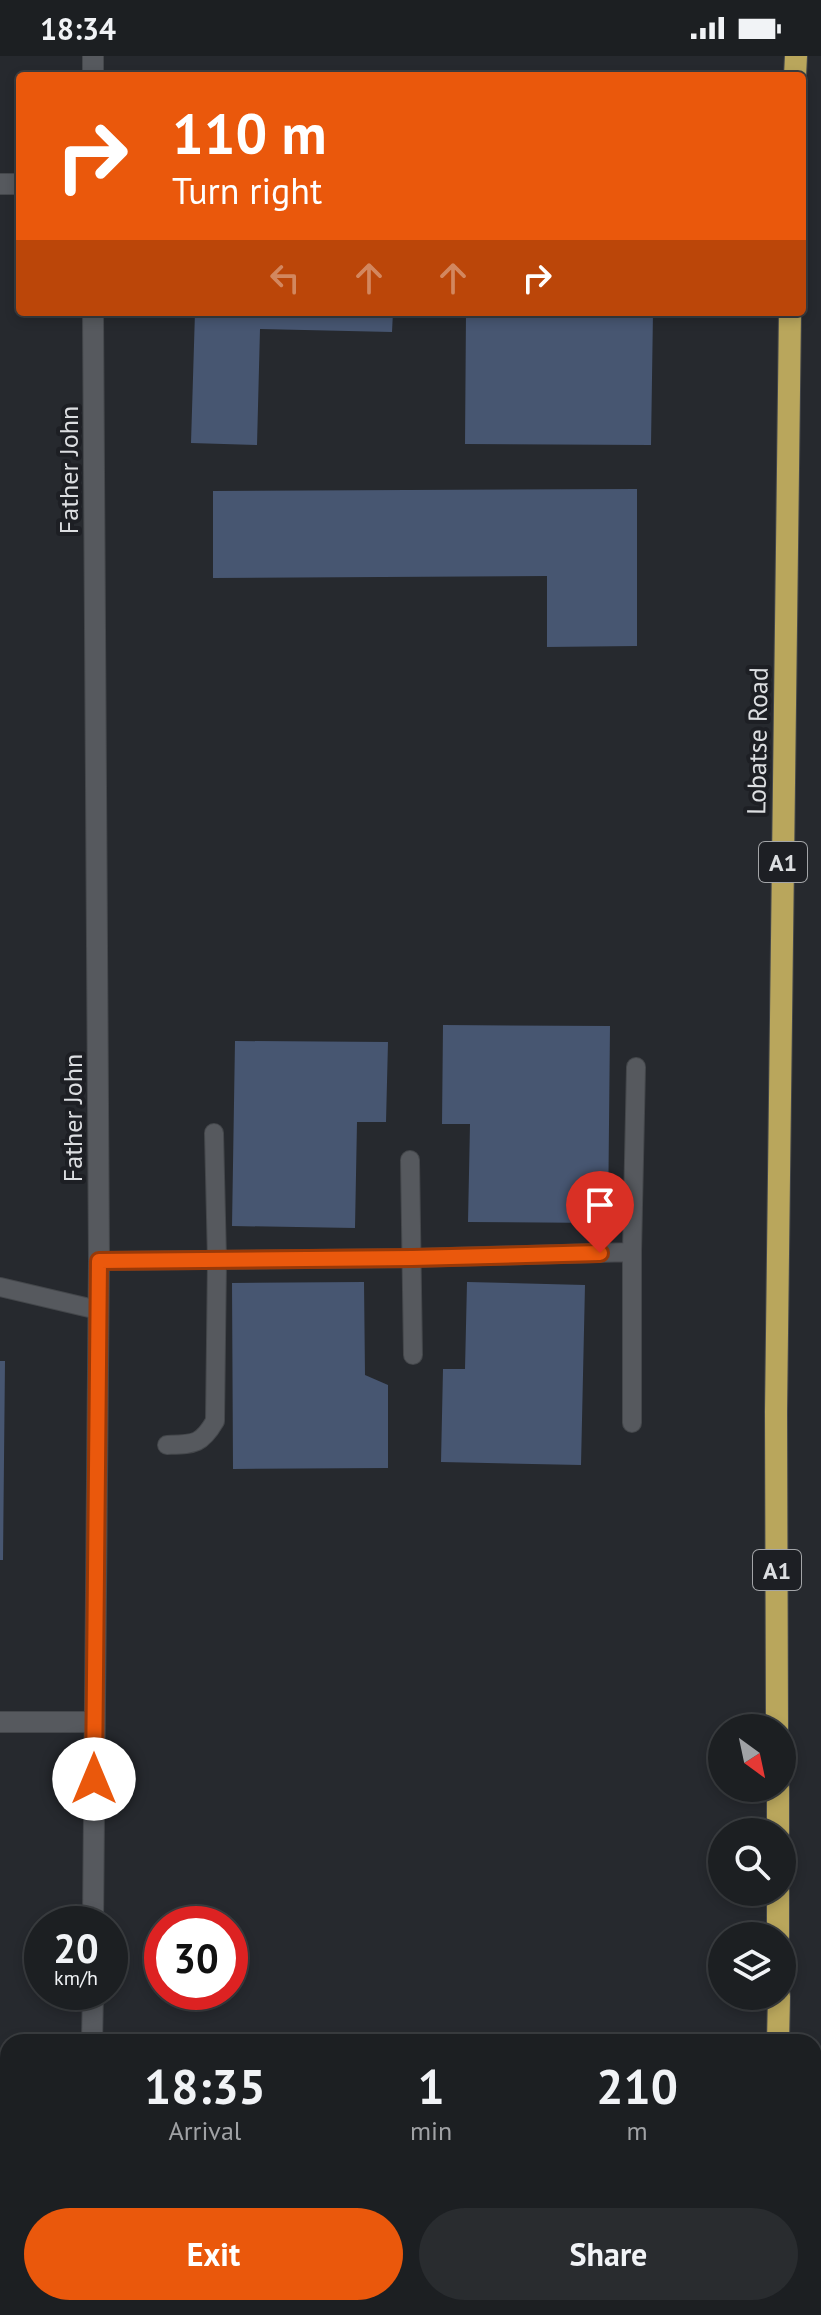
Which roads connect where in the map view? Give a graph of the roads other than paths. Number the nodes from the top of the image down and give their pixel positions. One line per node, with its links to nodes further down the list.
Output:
1 (93, 316): 9 (street, Father John)
2 (790, 316): 15 (highway, Lobatse Road / A1)
3 (636, 1067): 6 (lane)
4 (214, 1133): 8 (lane)
5 (410, 1160): 7 (lane)
6 (632, 1252): 7 (lane); 13 (lane)
7 (412, 1258): 8 (lane); 12 (lane)
8 (217, 1260): 9 (lane); 14 (lane)
9 (99, 1261): 11 (street, Father John)
10 (0, 1287): 11 (lane)
11 (98, 1310): 17 (street, Father John)
12 (413, 1355)
13 (632, 1423)
14 (167, 1445)
15 (777, 1714)
16 (0, 1722): 17 (street)
17 (94, 1722): 18 (street, Father John)
18 (93, 1906)
19 (93, 2010): 21 (street)
20 (779, 2010): 22 (highway)
21 (92, 2034)
22 (778, 2034)

